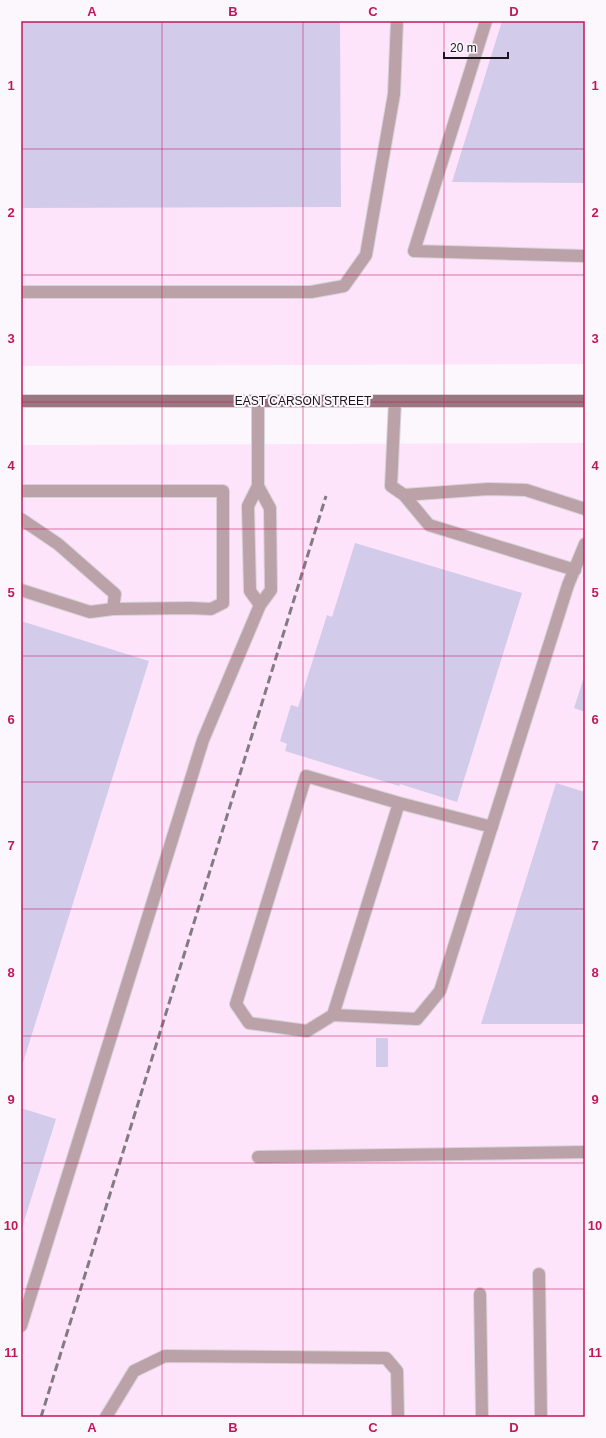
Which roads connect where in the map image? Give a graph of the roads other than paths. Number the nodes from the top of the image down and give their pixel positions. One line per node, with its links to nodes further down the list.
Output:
1 (397, 21): 4 (lane)
2 (486, 21): 3 (lane)
3 (585, 256)
4 (21, 292)
5 (21, 401): 6 (main road, EAST CARSON STREET)
6 (258, 401): 7 (main road, EAST CARSON STREET); 9 (lane)
7 (395, 401): 8 (main road, EAST CARSON STREET); 11 (lane)
8 (585, 401)
9 (258, 486): 17 (lane); 17 (lane)
10 (21, 491): 18 (lane)
11 (404, 495): 12 (lane); 15 (lane)
12 (585, 509)
13 (21, 519): 18 (lane)
14 (585, 544): 15 (lane)
15 (575, 570): 20 (lane)
16 (21, 590): 18 (lane)
17 (260, 605): 26 (lane)
18 (113, 609)
19 (399, 803): 20 (lane); 21 (lane); 21 (lane)
20 (492, 827): 21 (lane)
21 (333, 1015)
22 (585, 1152): 23 (lane)
23 (258, 1157)
24 (540, 1274): 30 (lane)
25 (480, 1294): 29 (lane)
26 (21, 1326)
27 (106, 1417): 28 (lane)
28 (398, 1417)
29 (482, 1417)
30 (541, 1417)

